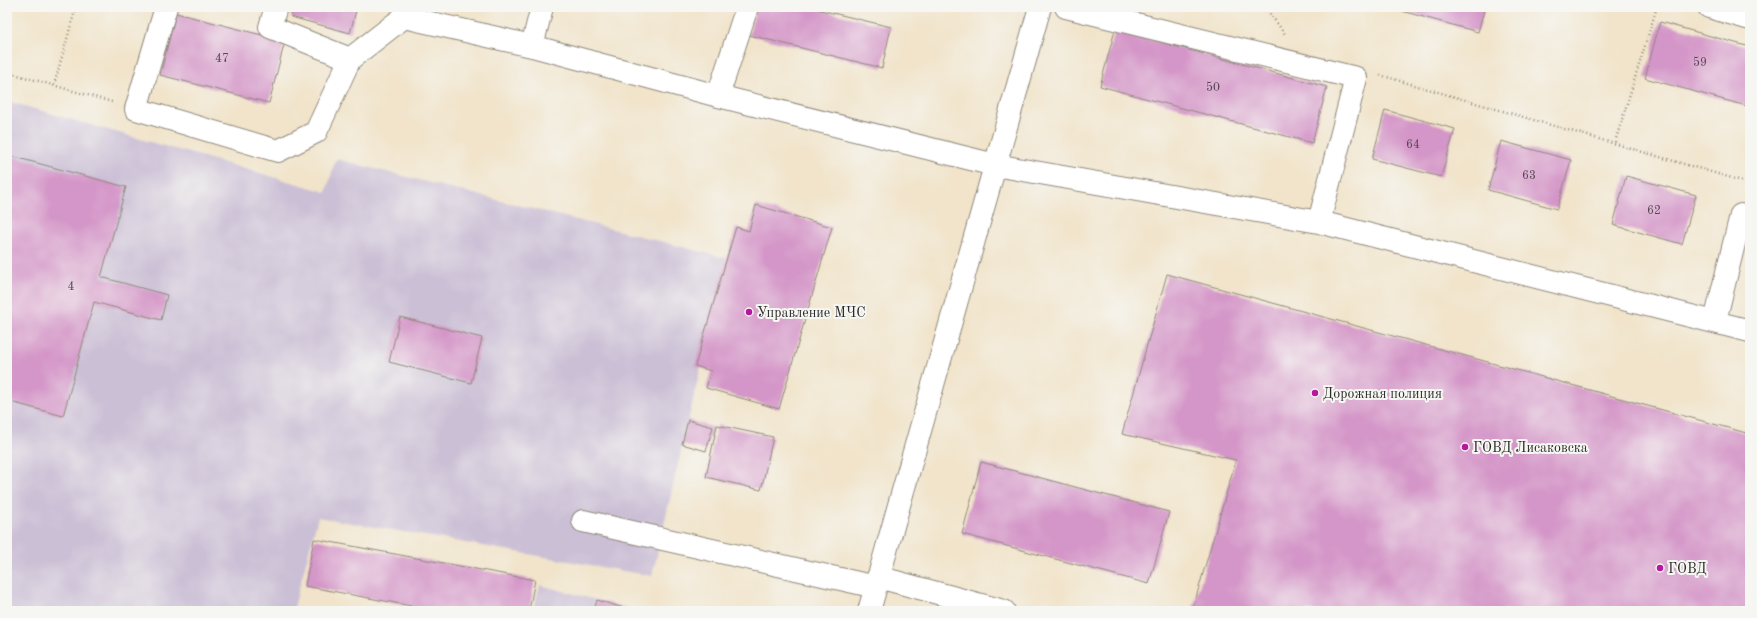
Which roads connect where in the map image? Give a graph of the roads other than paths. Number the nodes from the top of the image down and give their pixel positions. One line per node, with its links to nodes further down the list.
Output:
1 (166, 7): 11 (street)
2 (276, 7): 11 (street)
3 (542, 7): 10 (street)
4 (747, 7): 12 (street)
5 (1040, 7): 13 (street)
6 (1066, 7): 15 (street)
7 (1709, 7): 9 (street)
8 (405, 12): 10 (street); 11 (street)
9 (1750, 19)
10 (532, 46): 12 (street)
11 (350, 60)
12 (718, 96): 13 (street)
13 (995, 165): 15 (street); 19 (street)
14 (1750, 217): 16 (street)
15 (1319, 222): 16 (street)
16 (1715, 321): 17 (street)
17 (1750, 331)
18 (583, 520): 19 (street)
19 (877, 582): 20 (street); 21 (street)
20 (869, 611)
21 (1004, 611)

